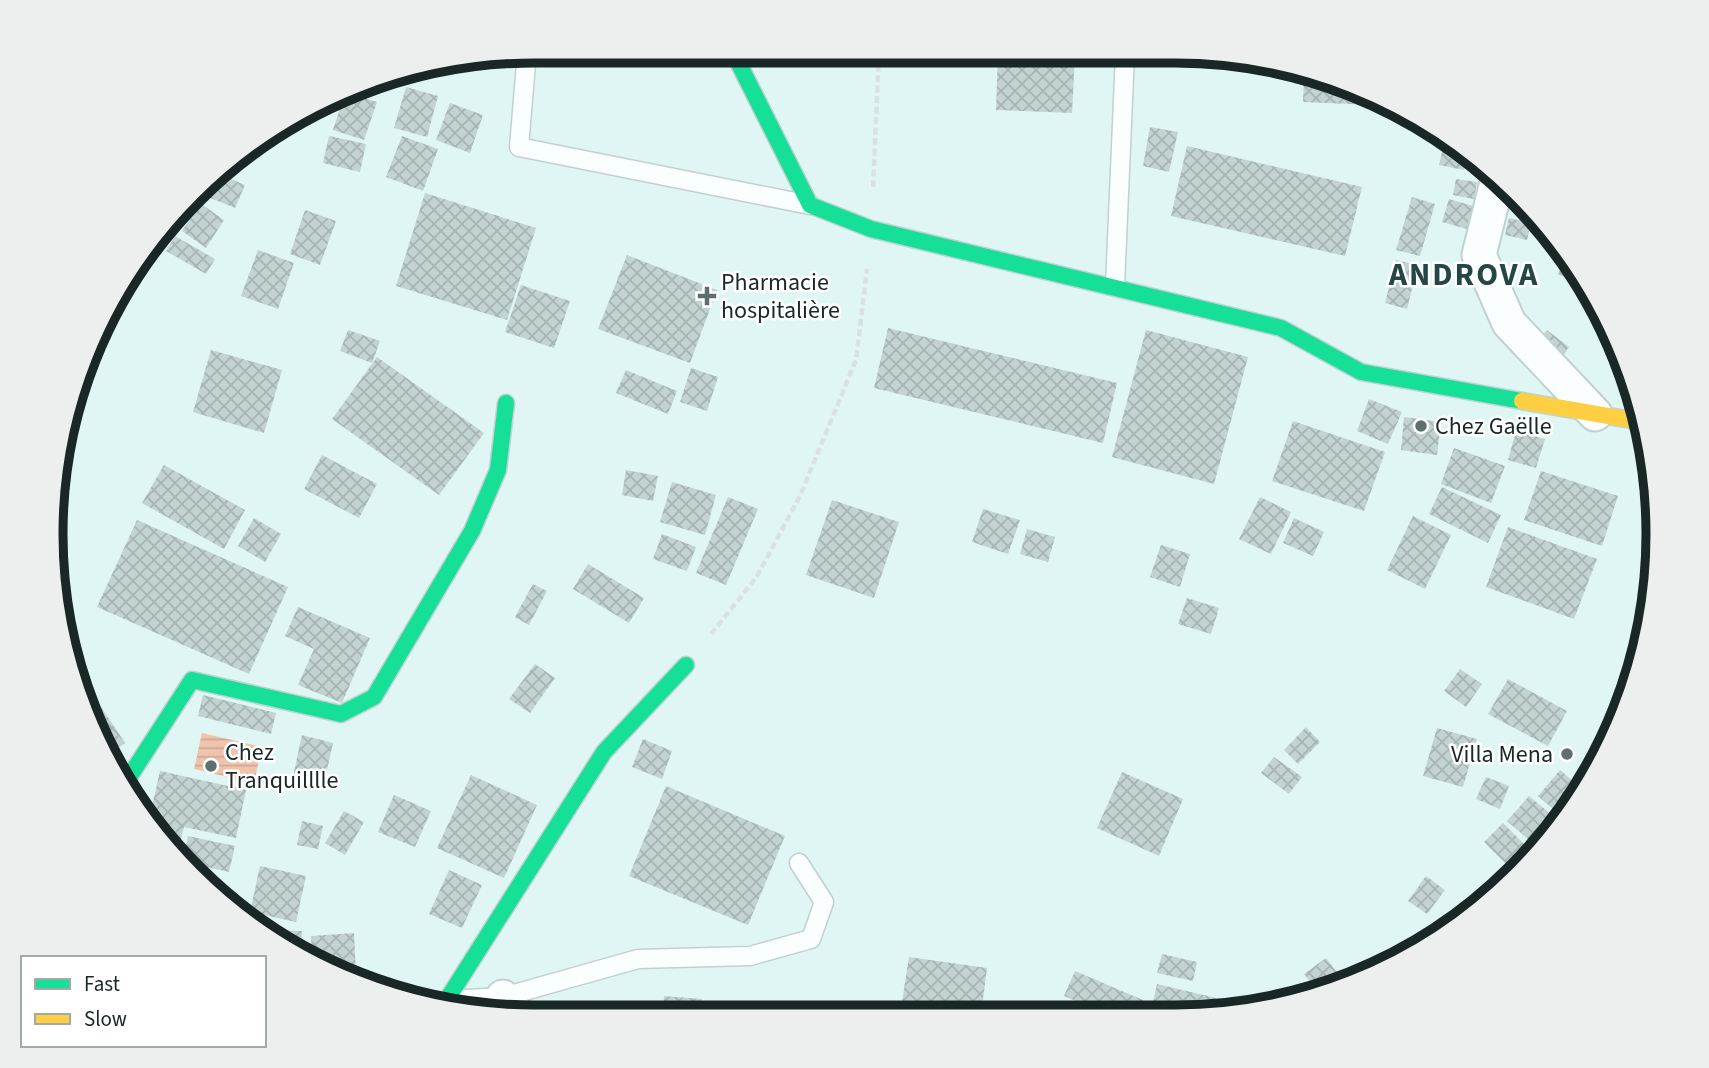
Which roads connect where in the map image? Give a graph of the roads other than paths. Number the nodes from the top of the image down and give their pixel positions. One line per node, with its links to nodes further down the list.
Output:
1 (526, 63): 5 (lane)
2 (739, 63): 5 (street)
3 (1125, 63): 6 (lane)
4 (1495, 189): 8 (street)
5 (810, 205): 6 (street)
6 (1115, 286): 8 (street)
7 (506, 403): 11 (street)
8 (1595, 414): 9 (street)
9 (1632, 420)
10 (686, 665): 13 (street)
11 (130, 776)
12 (799, 863): 14 (lane)
13 (448, 997)
14 (512, 1004)

